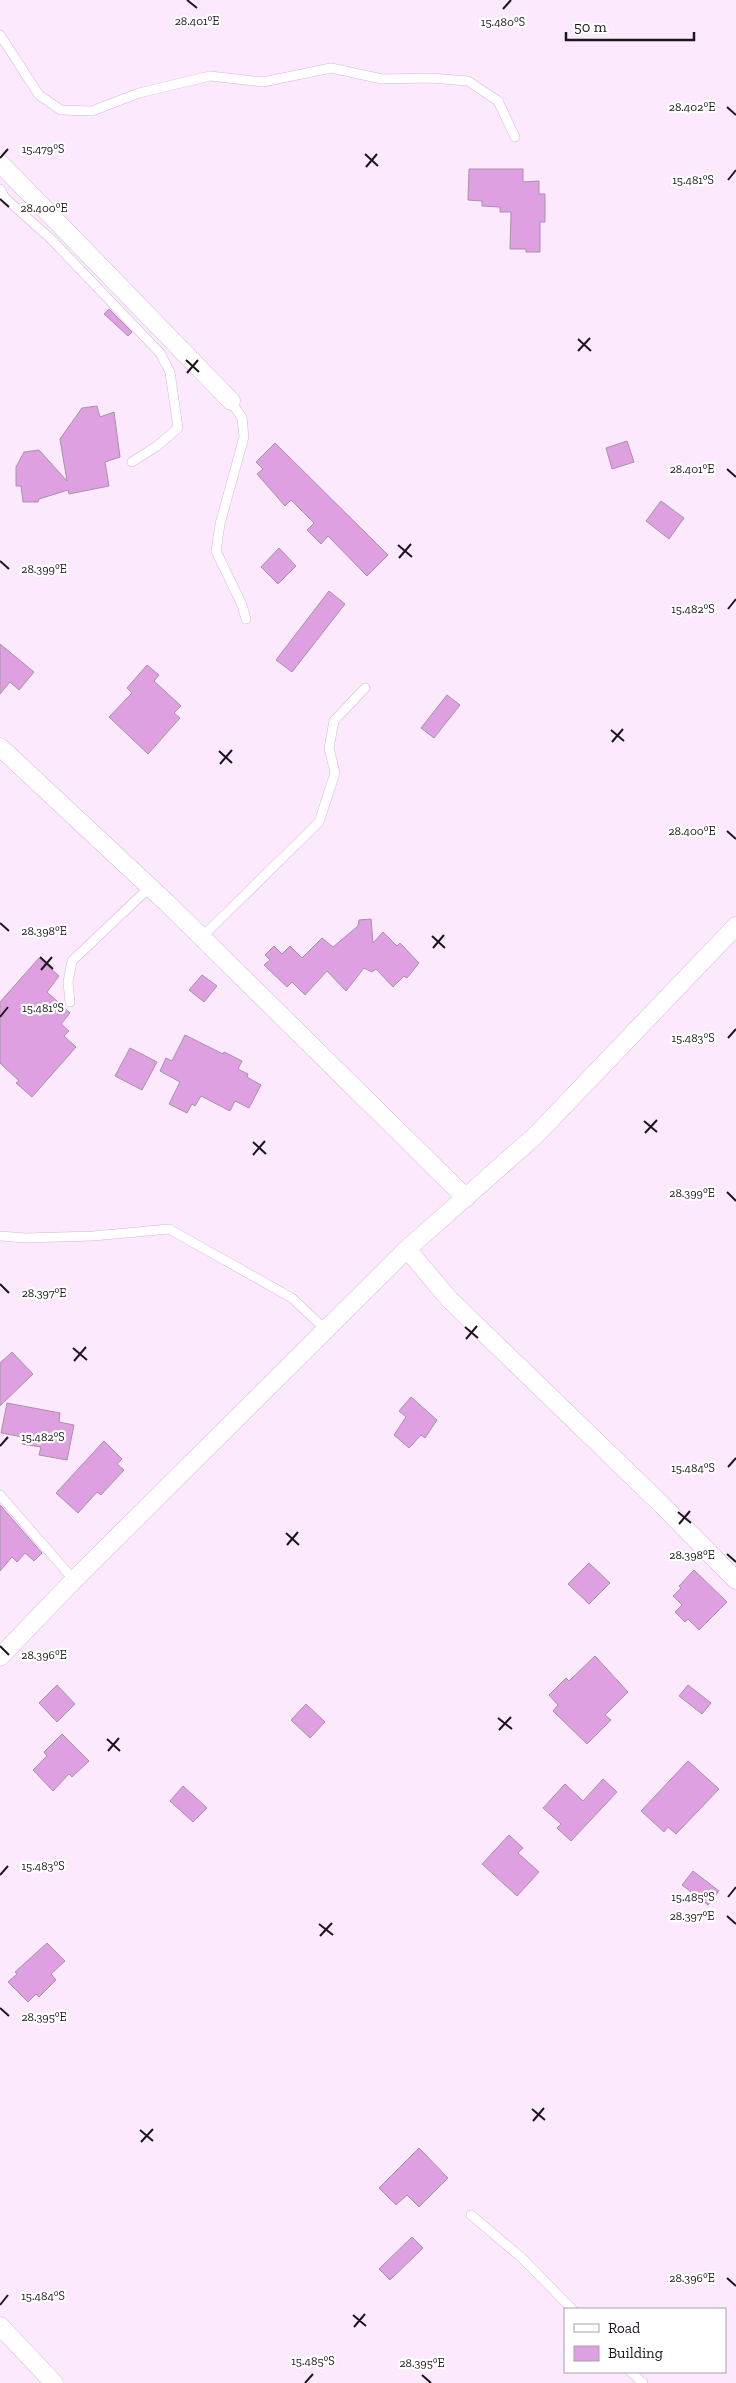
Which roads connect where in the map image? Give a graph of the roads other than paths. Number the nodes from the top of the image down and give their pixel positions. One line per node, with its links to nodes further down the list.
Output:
1 (0, 35): 2 (lane)
2 (515, 137)
3 (1, 165): 5 (street)
4 (0, 189): 6 (lane)
5 (231, 401): 7 (lane)
6 (132, 462)
7 (246, 619)
8 (364, 688): 12 (lane)
9 (0, 747): 10 (street)
10 (150, 886): 12 (street); 13 (lane)
11 (736, 926): 14 (street)
12 (202, 937): 14 (street)
13 (70, 1002)
14 (466, 1198): 16 (street)
15 (0, 1236): 17 (lane)
16 (406, 1249): 17 (street); 20 (street)
17 (327, 1331): 19 (street)
18 (0, 1496): 19 (lane)
19 (74, 1580): 21 (street)
20 (736, 1580)
21 (0, 1657)
22 (471, 2215): 23 (lane)
23 (571, 2308)
24 (0, 2326): 26 (street)
25 (632, 2373): 27 (lane)
26 (54, 2383)
27 (643, 2383)

